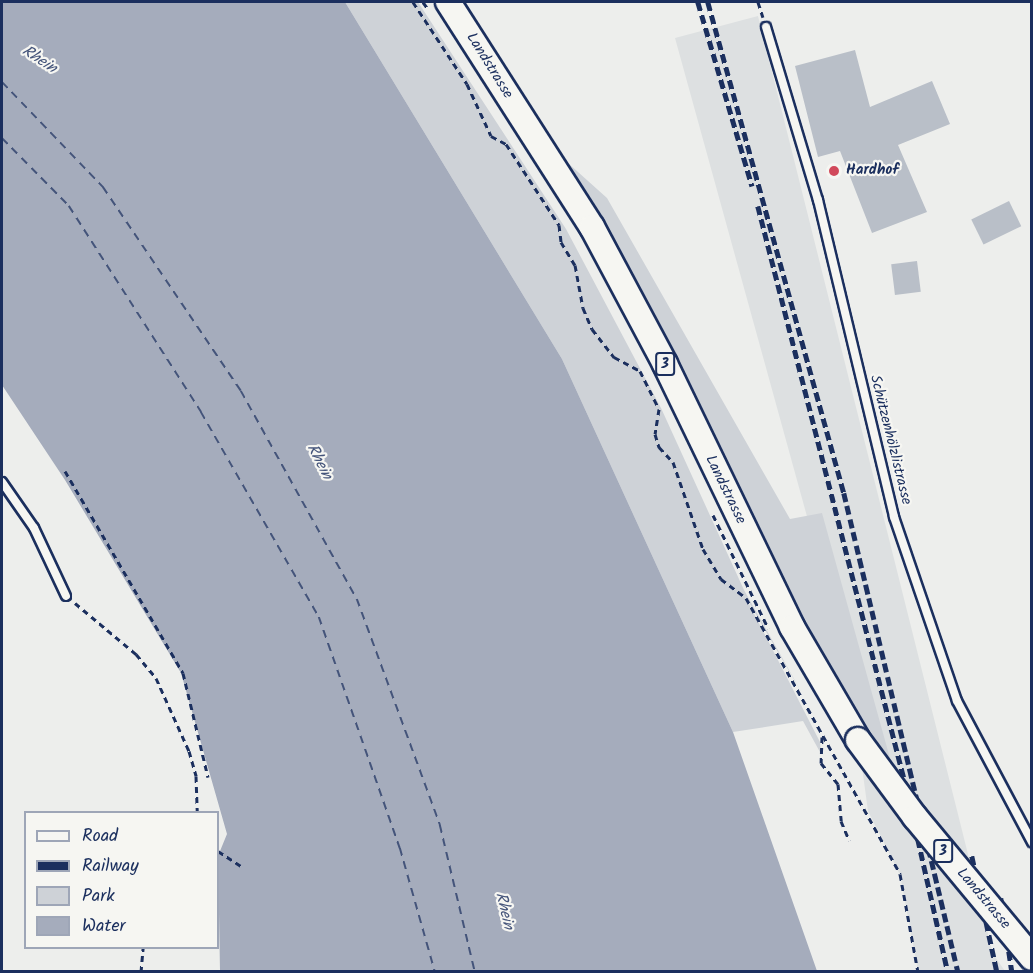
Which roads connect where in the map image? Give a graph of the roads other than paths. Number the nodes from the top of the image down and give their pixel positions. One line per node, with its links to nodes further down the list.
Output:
1 (441, 10): 6 (main road, Landstrasse / 3, bridge)
2 (766, 27): 5 (lane, Schützenhölzlistrasse)
3 (2, 482): 4 (lane)
4 (66, 596)
5 (1032, 842)
6 (1032, 958)

